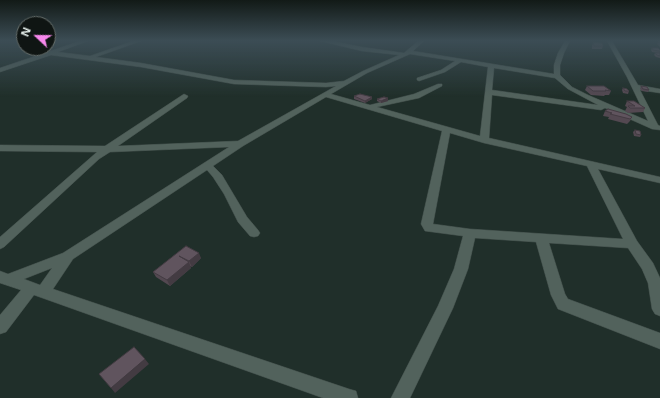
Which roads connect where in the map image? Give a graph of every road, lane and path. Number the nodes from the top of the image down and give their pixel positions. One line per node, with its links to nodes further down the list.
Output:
1 (31, 60): 9 (street)
2 (100, 60): 15 (street)
3 (392, 60): 12 (street)
4 (450, 60): 7 (street)
5 (558, 60): 10 (street)
6 (619, 60): 14 (street)
7 (459, 61): 8 (street); 11 (street)
8 (491, 66): 10 (street); 17 (street)
9 (0, 70)
10 (557, 76): 20 (street)
11 (419, 79)
12 (348, 82): 15 (street); 15 (street)
13 (440, 85): 19 (street)
14 (635, 87): 16 (street); 21 (street)
15 (326, 90): 19 (street); 24 (street)
16 (660, 90)
17 (488, 92): 20 (street); 23 (street)
18 (184, 96): 26 (street)
19 (370, 106): 22 (street)
20 (612, 110): 21 (street)
21 (658, 128)
22 (447, 129): 23 (street); 31 (street)
23 (484, 140): 27 (street)
24 (240, 144): 26 (street); 28 (street)
25 (0, 148): 26 (street)
26 (109, 149): 33 (street)
27 (591, 164): 29 (street); 34 (street)
28 (207, 165): 30 (street); 35 (street)
29 (660, 180)
30 (254, 233)
31 (470, 233): 32 (street); 42 (street)
32 (541, 237): 34 (street); 40 (street)
33 (0, 244)
34 (632, 244): 38 (street)
35 (68, 256): 36 (street); 37 (street)
36 (5, 278): 37 (street)
37 (38, 289): 39 (street); 41 (street)
38 (660, 309)
39 (0, 327)
40 (660, 341)
41 (349, 398)
42 (400, 398)

